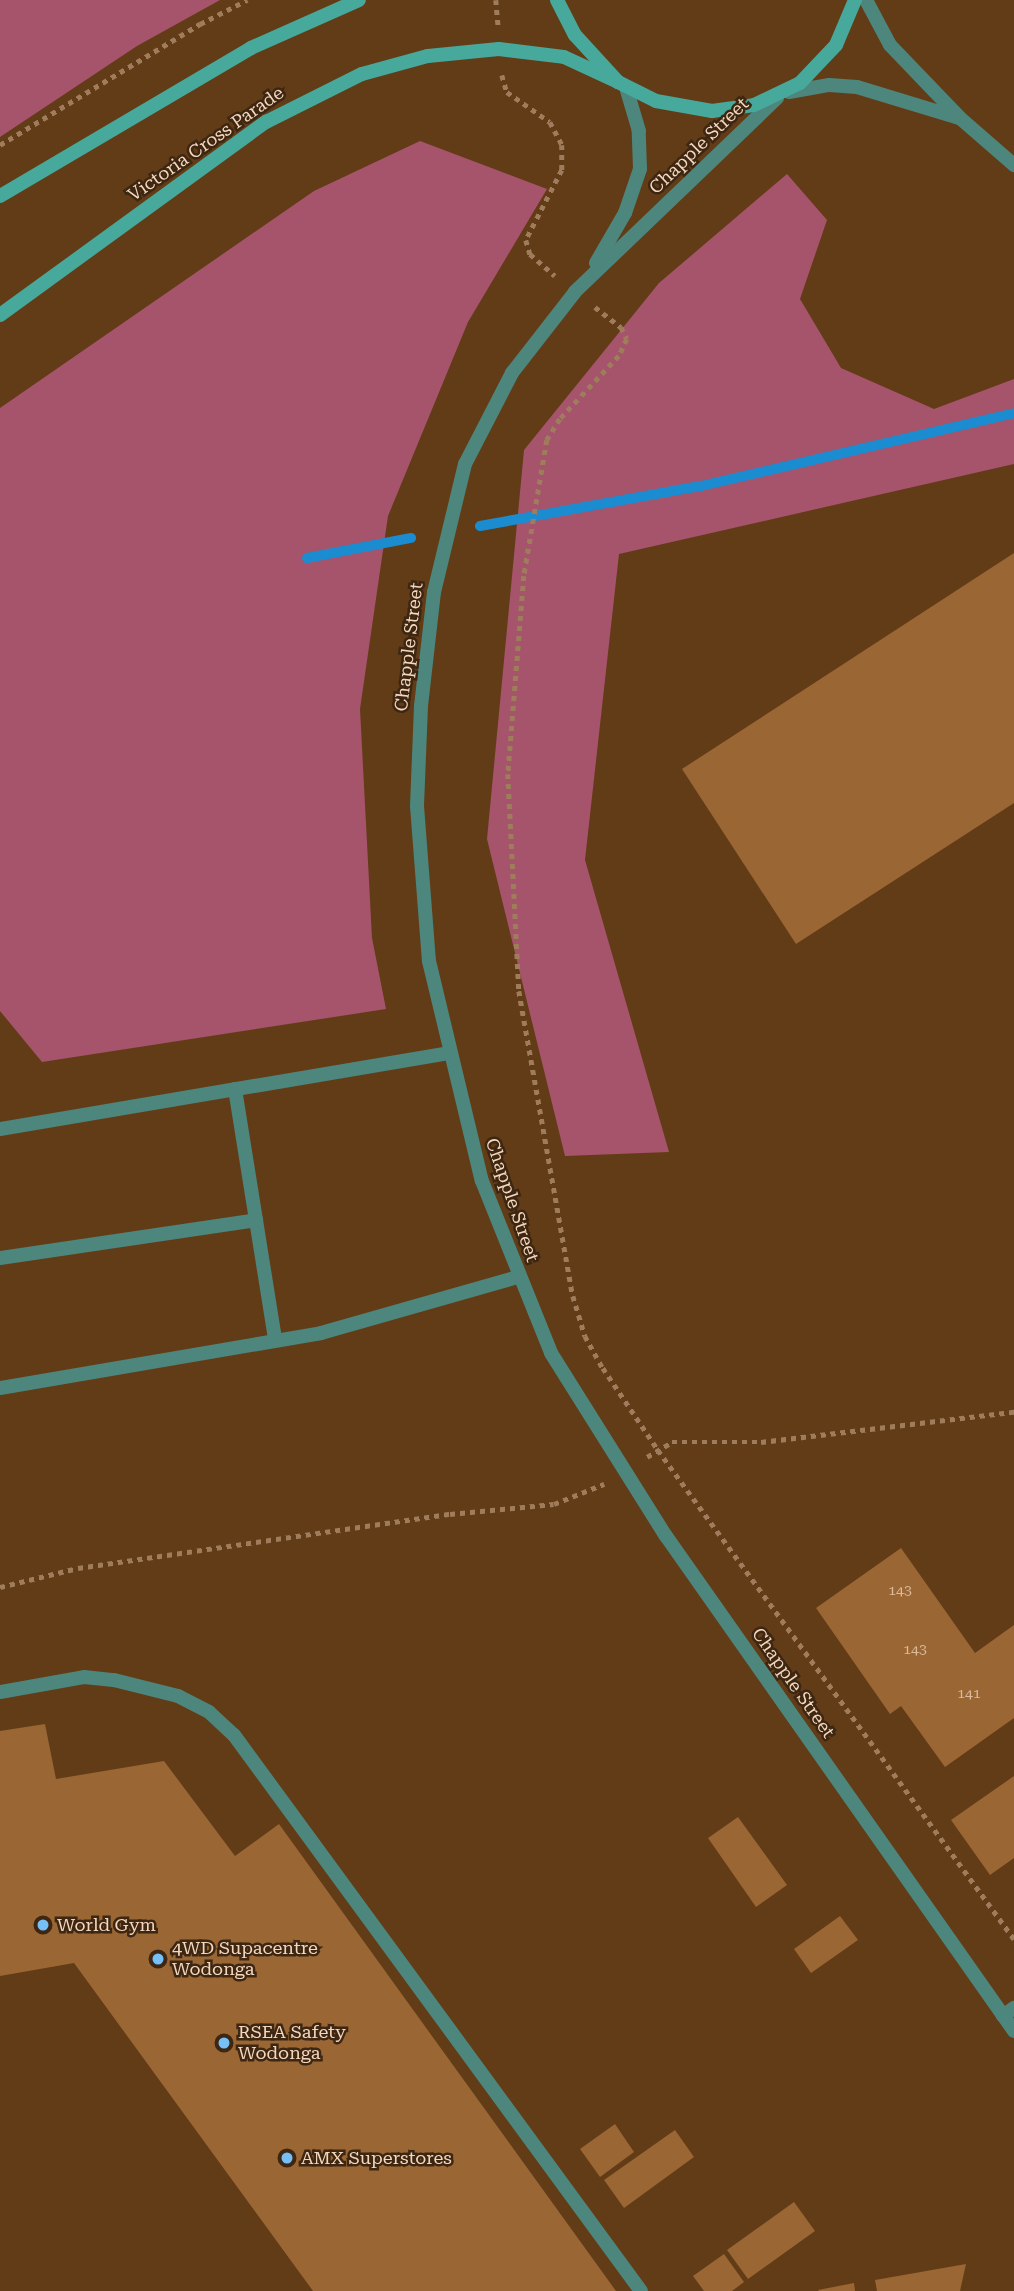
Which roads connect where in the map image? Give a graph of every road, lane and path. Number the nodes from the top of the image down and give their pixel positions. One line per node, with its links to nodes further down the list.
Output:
1 (247, 0): 11 (path)
2 (359, 0): 13 (main road)
3 (495, 0): 7 (path)
4 (557, 0): 8 (main road)
5 (855, 0): 9 (main road)
6 (866, 0): 10 (street)
7 (499, 49): 8 (main road, Victoria Cross Parade); 15 (path); 16 (main road, Victoria Cross Parade)
8 (622, 85): 9 (main road, Victoria Cross Parade); 14 (street, Chapple Street)
9 (782, 95): 10 (street); 14 (street, Chapple Street)
10 (960, 118): 12 (street)
11 (0, 145)
12 (1014, 165)
13 (0, 196)
14 (586, 279): 15 (street, Chapple Street)
15 (575, 292): 17 (street, Chapple Street); 26 (path)
16 (0, 315)
17 (449, 1053): 18 (street); 22 (street, Chapple Street)
18 (235, 1089): 19 (street); 20 (street)
19 (0, 1129)
20 (256, 1220): 21 (street); 23 (street)
21 (0, 1258)
22 (518, 1277): 23 (street); 27 (street, Chapple Street)
23 (275, 1340): 24 (street)
24 (0, 1388)
25 (1014, 1412): 26 (path)
26 (658, 1450): 27 (path); 30 (path)
27 (624, 1472): 28 (path); 31 (street, Chapple Street)
28 (0, 1587)
29 (0, 1692): 33 (street)
30 (1014, 1939)
31 (1008, 2012): 32 (street, Chapple Street)
32 (1014, 2031)
33 (641, 2291)

